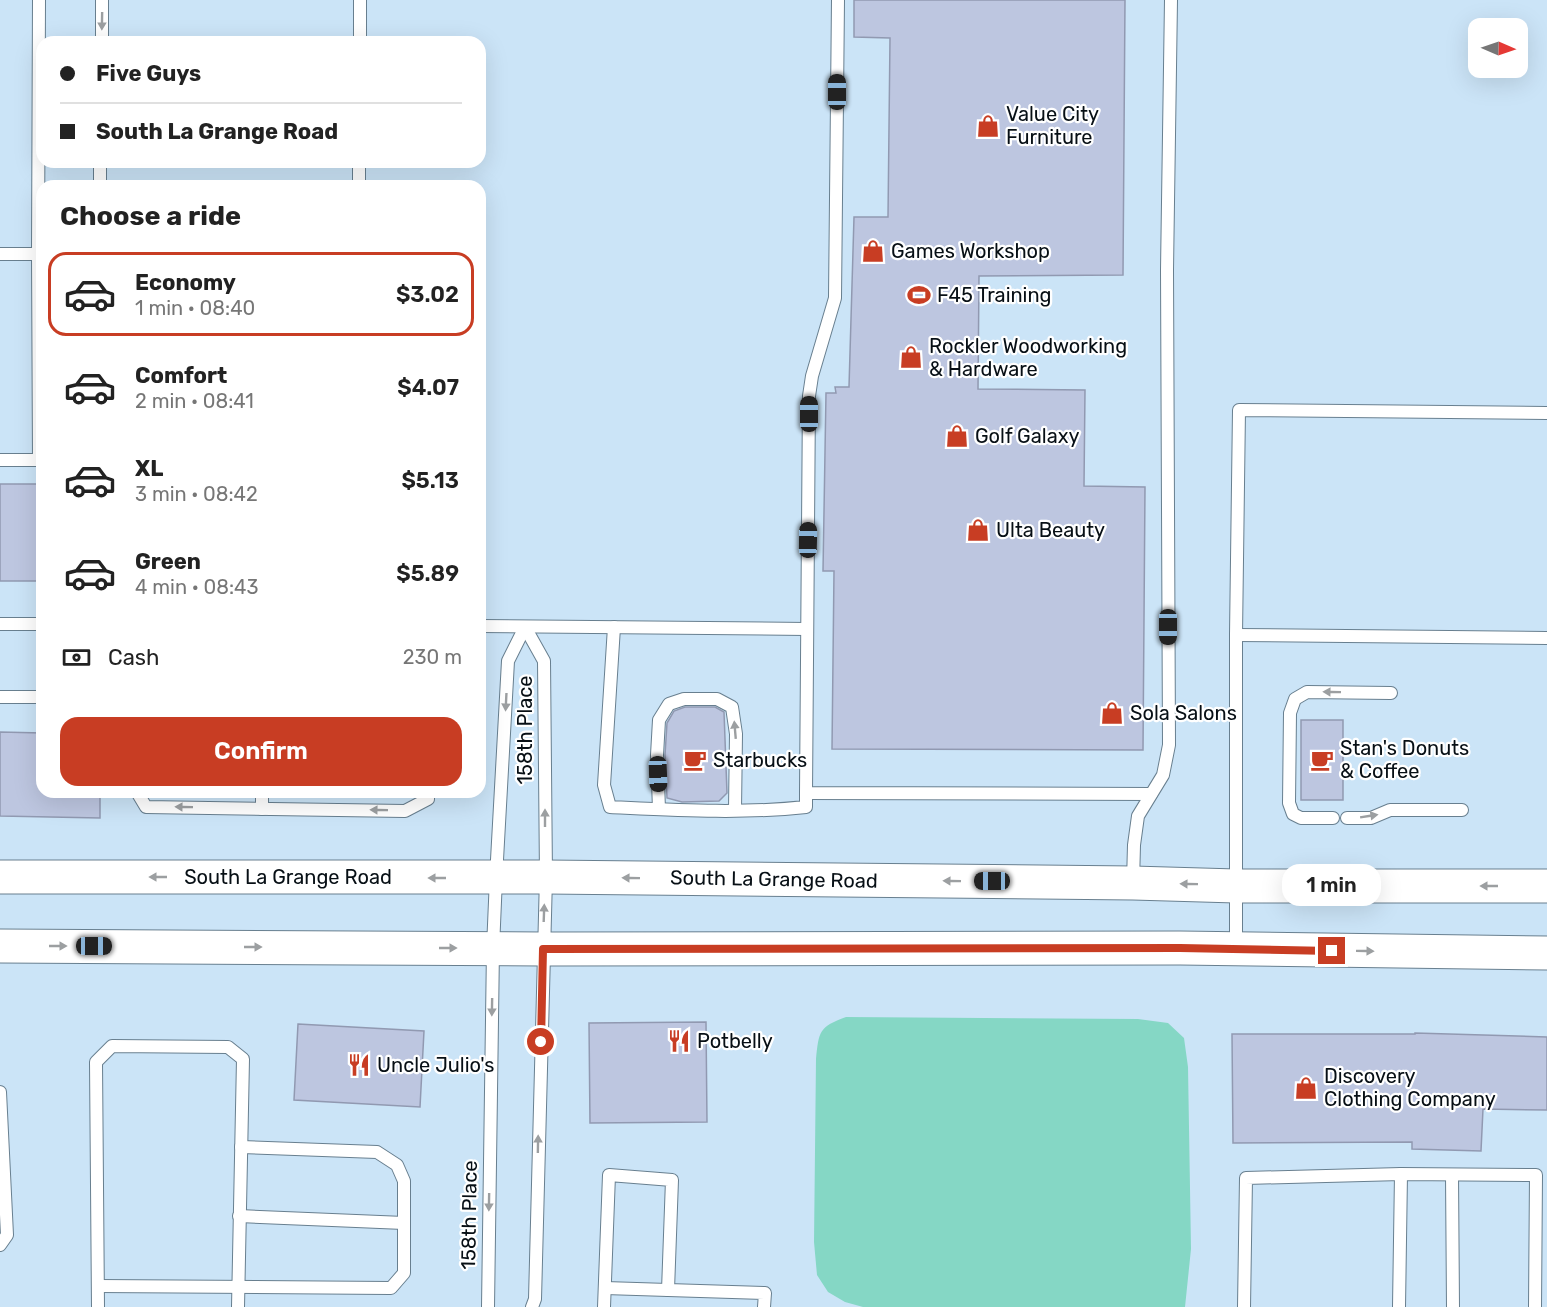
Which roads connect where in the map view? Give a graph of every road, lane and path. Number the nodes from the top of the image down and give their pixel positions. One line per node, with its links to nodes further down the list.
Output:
1 (39, 0): 6 (lane)
2 (102, 0): 7 (lane, one-way to 7)
3 (360, 0): 8 (lane)
4 (838, 0): 19 (lane)
5 (1171, 0): 26 (lane)
6 (39, 36)
7 (102, 36)
8 (360, 36)
9 (0, 254): 10 (lane)
10 (36, 254)
11 (1547, 413): 20 (lane)
12 (0, 460): 13 (lane)
13 (36, 460)
14 (0, 624): 15 (lane)
15 (36, 624)
16 (486, 626): 17 (lane)
17 (525, 627): 18 (lane); 37 (lane, 158th Place, one-way to 17); 38 (lane, 158th Place, one-way to 38)
18 (614, 627): 19 (lane); 31 (lane)
19 (807, 629): 25 (lane)
20 (1236, 635): 21 (lane); 40 (lane)
21 (1547, 638)
22 (1391, 693): 34 (lane, one-way to 34)
23 (0, 697): 24 (lane)
24 (36, 697)
25 (806, 793): 26 (lane); 32 (lane)
26 (1151, 794): 39 (lane)
27 (141, 798): 30 (lane, one-way to 27)
28 (262, 798): 30 (lane)
29 (428, 798): 30 (lane, one-way to 30)
30 (262, 809)
31 (659, 809): 32 (lane); 32 (lane, one-way to 31)
32 (735, 810)
33 (1462, 810): 35 (lane, one-way to 33)
34 (1333, 818)
35 (1347, 818)
36 (0, 877): 38 (highway, South La Grange Road, one-way to 36)
37 (546, 877): 38 (highway, South La Grange Road); 39 (highway, South La Grange Road, one-way to 37); 44 (lane, 158th Place, one-way to 37)
38 (495, 878): 43 (lane, 158th Place)
39 (1133, 883): 40 (highway, South La Grange Road, one-way to 39)
40 (1236, 886): 41 (highway, South La Grange Road, one-way to 40); 45 (lane)
41 (1547, 886)
42 (0, 946): 43 (highway, one-way to 43); 47 (lane)
43 (493, 948): 44 (highway); 61 (lane, 158th Place, one-way to 61)
44 (543, 949): 45 (highway); 62 (lane, 158th Place, one-way to 44)
45 (1236, 949): 46 (highway, one-way to 46)
46 (1547, 953)
47 (0, 955)
48 (0, 1092): 54 (lane)
49 (241, 1147): 52 (lane); 53 (lane); 55 (lane)
50 (1401, 1174): 51 (lane); 65 (lane); 66 (lane)
51 (1452, 1175): 67 (lane); 68 (lane)
52 (239, 1216): 53 (lane); 56 (lane)
53 (404, 1223): 56 (lane)
54 (0, 1245)
55 (98, 1286): 56 (lane); 59 (lane)
56 (238, 1287): 60 (lane)
57 (604, 1288): 58 (lane); 58 (lane); 63 (lane)
58 (668, 1290): 64 (lane)
59 (98, 1307)
60 (238, 1307)
61 (488, 1307)
62 (532, 1307)
63 (604, 1307)
64 (764, 1307)
65 (1244, 1307)
66 (1399, 1307)
67 (1453, 1307)
68 (1535, 1307)

